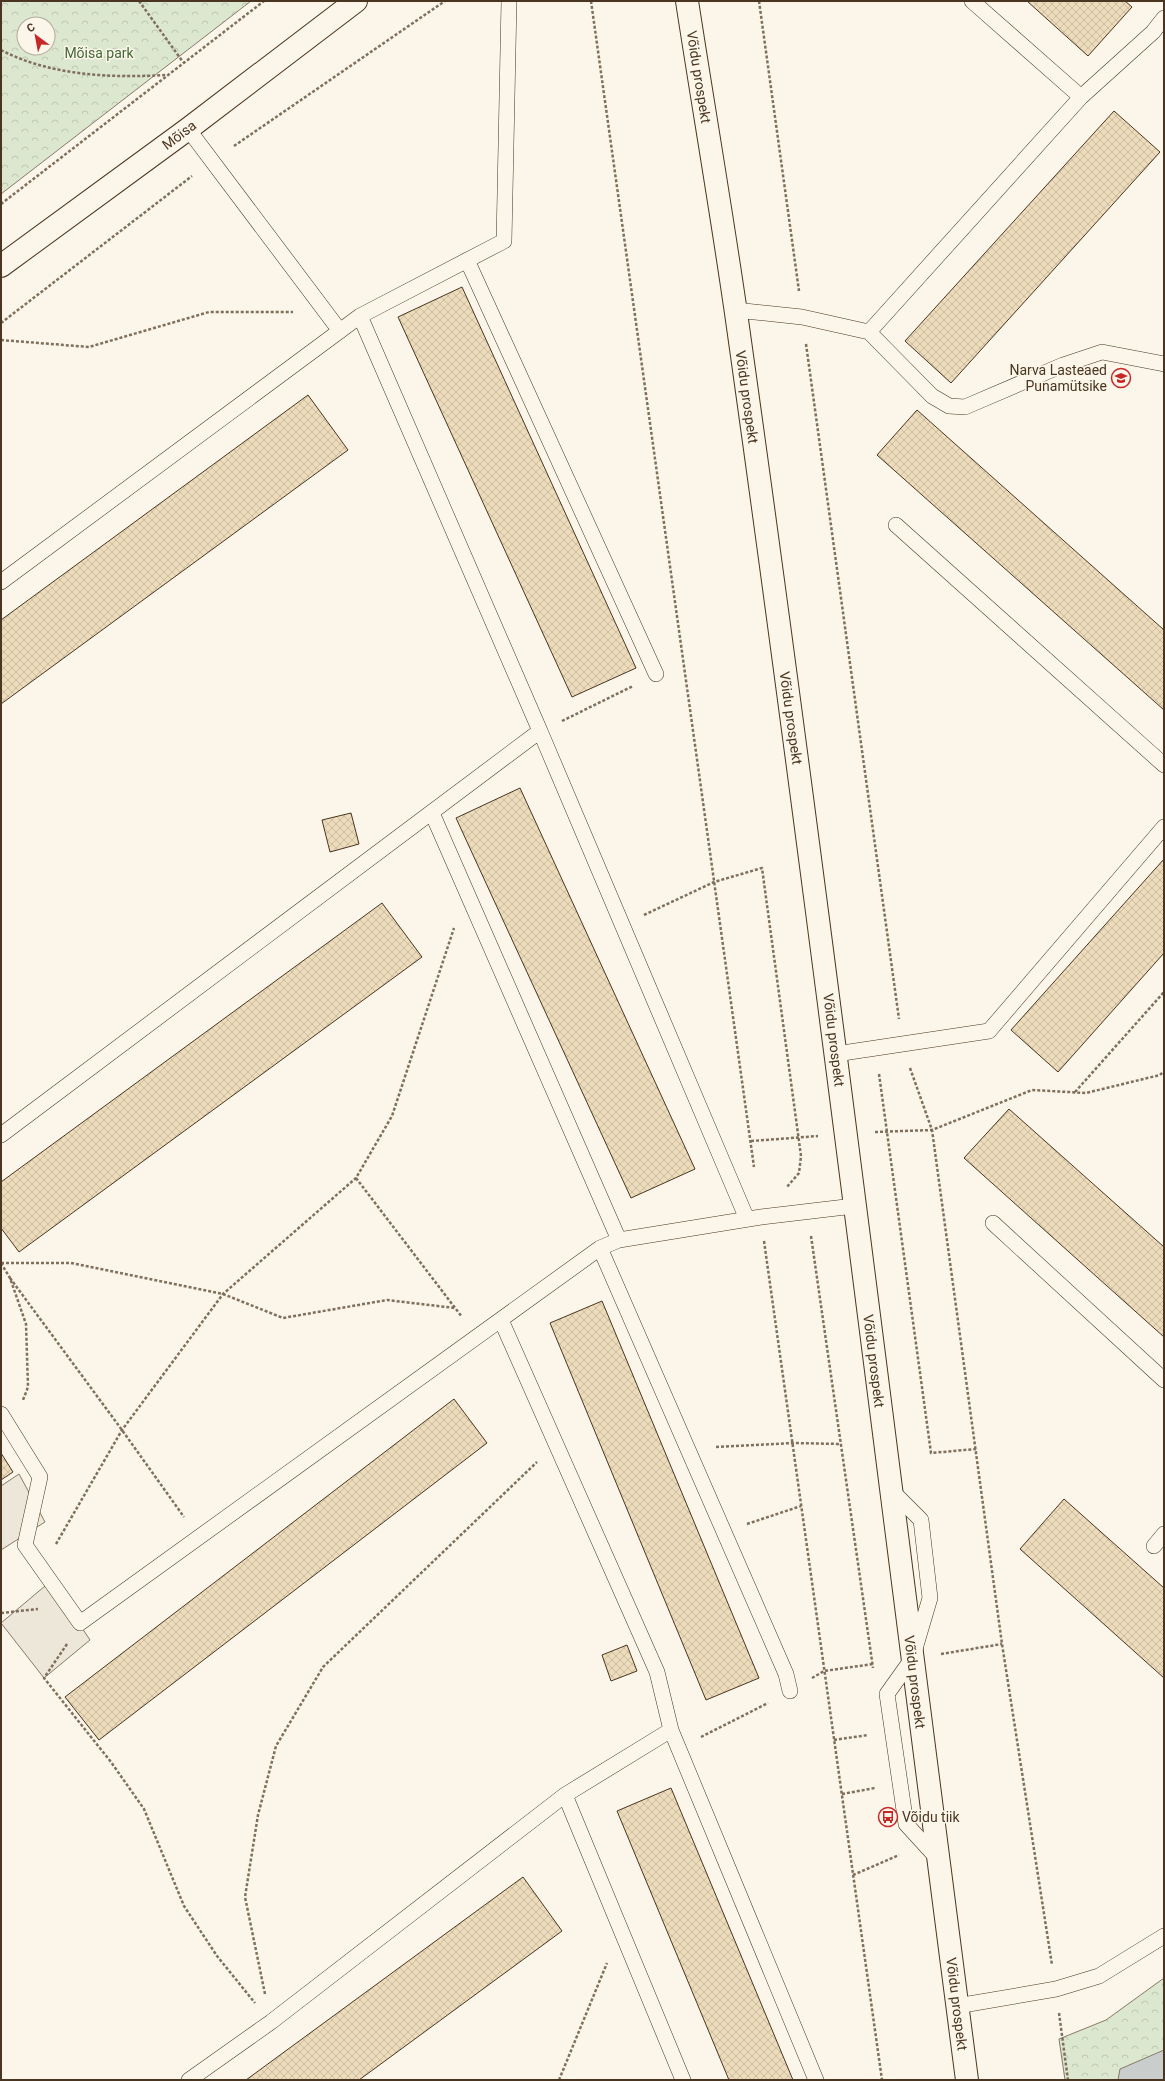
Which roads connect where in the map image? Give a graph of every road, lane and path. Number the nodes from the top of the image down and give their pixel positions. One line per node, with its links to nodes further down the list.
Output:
1 (139, 1): 10 (path)
2 (264, 1): 10 (path)
3 (356, 1): 13 (street, Mõisa)
4 (509, 1): 15 (lane)
5 (591, 1): 26 (path)
6 (687, 1): 17 (street, Võidu prospekt)
7 (972, 1): 12 (lane)
8 (1164, 18): 12 (lane)
9 (1, 50): 11 (path)
10 (183, 62): 11 (path)
11 (166, 75): 14 (path)
12 (1080, 97): 21 (lane)
13 (188, 129): 16 (street, Mõisa); 18 (lane)
14 (1, 204)
15 (467, 260): 19 (lane); 27 (lane)
16 (1, 266)
17 (735, 310): 21 (lane); 37 (street, Võidu prospekt)
18 (325, 312): 20 (lane); 22 (path)
19 (360, 316): 20 (lane); 28 (lane)
20 (340, 331): 25 (lane)
21 (869, 332): 23 (lane)
22 (1, 340)
23 (1164, 364)
24 (896, 525): 29 (lane)
25 (1, 582)
26 (684, 661): 27 (path); 32 (path)
27 (656, 674): 28 (path)
28 (540, 731): 30 (lane); 34 (lane)
29 (1164, 765)
30 (432, 813): 33 (lane); 41 (lane)
31 (1164, 827): 36 (lane)
32 (714, 882): 34 (path); 42 (path); 44 (path)
33 (467, 890): 43 (path); 49 (lane)
34 (622, 925): 47 (lane)
35 (1164, 992): 39 (path)
36 (875, 1048): 37 (lane); 65 (path)
37 (836, 1054): 45 (street, Võidu prospekt)
38 (1164, 1071): 39 (path)
39 (1075, 1092): 40 (path)
40 (932, 1130)
41 (1, 1135)
42 (754, 1170)
43 (356, 1178): 53 (path); 54 (path)
44 (784, 1190)
45 (854, 1206): 46 (lane); 75 (street, Võidu prospekt)
46 (807, 1211): 47 (lane); 63 (path)
47 (754, 1218): 49 (lane); 61 (path)
48 (993, 1223): 57 (lane)
49 (619, 1240): 50 (lane)
50 (600, 1248): 55 (lane); 64 (lane)
51 (1, 1263): 52 (path); 53 (path)
52 (10, 1278): 59 (path); 60 (path)
53 (223, 1294): 54 (path); 60 (path)
54 (455, 1308): 56 (path)
55 (501, 1320): 56 (lane); 62 (lane)
56 (477, 1338): 69 (lane)
57 (1164, 1380)
58 (1, 1414): 59 (lane)
59 (10, 1428): 71 (lane)
60 (122, 1430): 69 (path); 71 (path)
61 (793, 1443): 63 (path); 64 (path); 66 (path)
62 (556, 1444): 79 (lane); 92 (path)
63 (841, 1444): 77 (path)
64 (688, 1448): 67 (lane)
65 (976, 1449)
66 (802, 1506): 67 (path); 76 (path)
67 (724, 1532): 78 (lane)
68 (1164, 1534): 70 (lane)
69 (198, 1538): 74 (lane)
70 (1154, 1546)
71 (42, 1569): 72 (lane)
72 (69, 1606): 73 (path); 74 (lane)
73 (1, 1613)
74 (80, 1623): 92 (path)
75 (912, 1659): 87 (street, Võidu prospekt); 87 (lane)
76 (824, 1671): 78 (path); 81 (path)
77 (873, 1672)
78 (790, 1691): 82 (path)
79 (671, 1730): 82 (lane); 85 (lane)
80 (875, 1734): 81 (path)
81 (834, 1740): 84 (path)
82 (679, 1748): 96 (lane)
83 (882, 1787): 84 (path)
84 (842, 1794): 88 (path)
85 (565, 1795): 89 (lane); 92 (lane)
86 (898, 1848): 88 (path)
87 (938, 1859): 91 (street, Võidu prospekt)
88 (853, 1875): 97 (path)
89 (621, 1929): 94 (path); 95 (lane)
90 (1164, 1936): 91 (lane)
91 (957, 2006): 98 (street, Võidu prospekt)
92 (271, 2022): 93 (lane)
93 (189, 2080)
94 (559, 2080)
95 (683, 2080)
96 (816, 2080)
97 (882, 2080)
98 (967, 2080)

